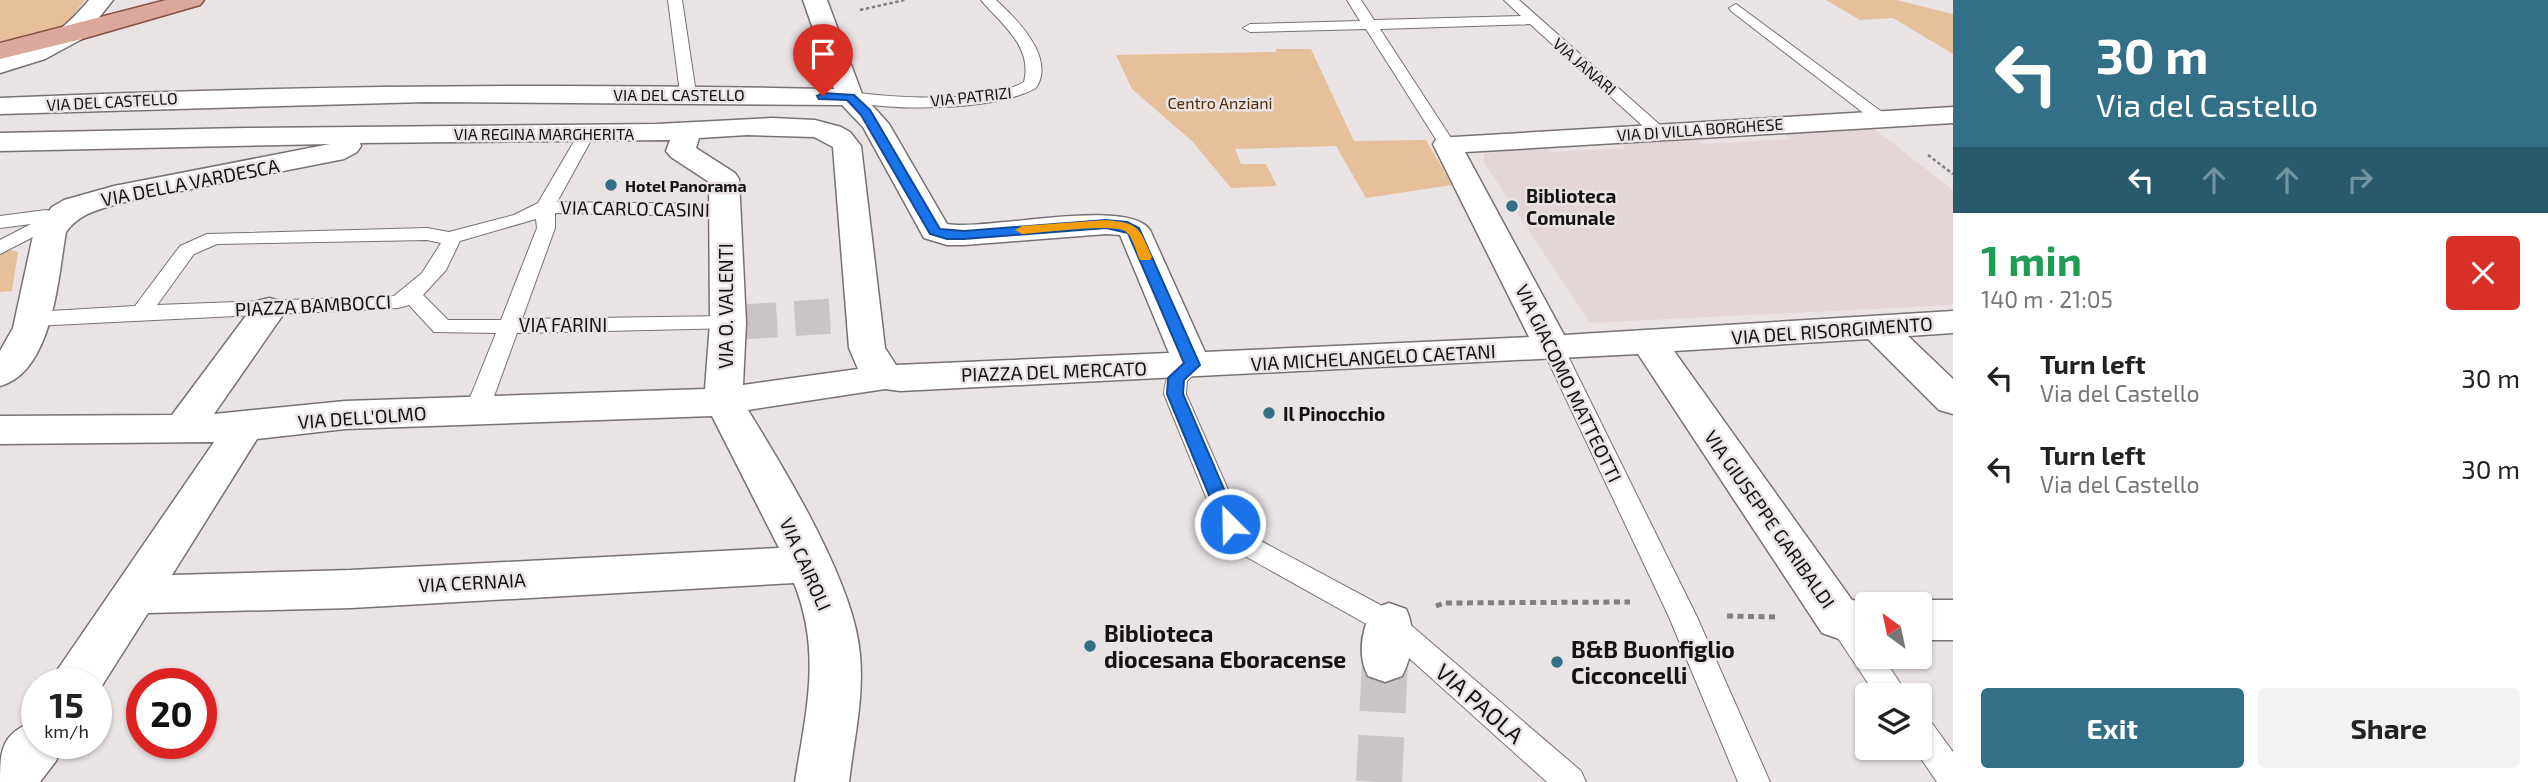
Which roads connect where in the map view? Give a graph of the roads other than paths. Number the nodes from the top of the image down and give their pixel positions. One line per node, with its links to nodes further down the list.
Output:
1 (101, 0): 12 (street)
2 (192, 0): 12 (main road)
3 (675, 0): 15 (lane)
4 (815, 0): 16 (street)
5 (988, 0): 16 (lane, VIA PATRIZI)
6 (1354, 0): 10 (lane, VIA GIACOMO MATTEOTTI)
7 (1511, 0): 9 (lane, VIA JANARI)
8 (1736, 8): 19 (lane)
9 (1533, 20): 10 (lane); 21 (lane, VIA JANARI)
10 (1370, 24): 11 (lane); 25 (lane, VIA GIACOMO MATTEOTTI)
11 (1250, 28)
12 (74, 34): 13 (main road); 14 (street)
13 (0, 51)
14 (0, 65)
15 (688, 93): 16 (street, VIA DEL CASTELLO); 17 (street, VIA DEL CASTELLO)
16 (850, 97): 42 (street)
17 (0, 106)
18 (1953, 115): 19 (street, VIA DI VILLA BORGHESE)
19 (1880, 118): 21 (street, VIA DI VILLA BORGHESE)
20 (687, 131): 22 (street, VIA REGINA MARGHERITA); 27 (street, VIA O. VALENTI); 44 (street, VIA REGINA MARGHERITA)
21 (1660, 132): 25 (street, VIA DI VILLA BORGHESE)
22 (587, 133): 23 (street, VIA REGINA MARGHERITA); 26 (lane)
23 (363, 134): 24 (street, VIA REGINA MARGHERITA); 28 (street, VIA DELLA VARDESCA)
24 (0, 142)
25 (1447, 144): 41 (street, VIA GIACOMO MATTEOTTI)
26 (545, 207): 27 (lane, VIA CARLO CASINI); 30 (lane); 38 (lane)
27 (725, 210): 36 (street, VIA O. VALENTI)
28 (63, 214): 29 (lane); 31 (lane); 35 (street)
29 (0, 222)
30 (449, 238): 32 (lane, PIAZZA BAMBOCCI); 34 (lane)
31 (0, 248)
32 (412, 296): 33 (lane, PIAZZA BAMBOCCI); 38 (lane, VIA FARINI)
33 (269, 309): 34 (lane, PIAZZA BAMBOCCI); 49 (street)
34 (141, 312): 35 (lane, PIAZZA BAMBOCCI)
35 (33, 319): 43 (street)
36 (735, 323): 38 (lane, VIA FARINI); 46 (street, VIA O. VALENTI)
37 (1953, 323): 39 (street, VIA DEL RISORGIMENTO)
38 (511, 325): 47 (lane)
39 (1877, 327): 40 (street, VIA DEL RISORGIMENTO); 45 (street)
40 (1648, 341): 41 (street, VIA MICHELANGELO CAETANI); 53 (street, VIA GIUSEPPE GARIBALDI)
41 (1553, 348): 42 (street, VIA MICHELANGELO CAETANI); 65 (lane, VIA GIACOMO MATTEOTTI)
42 (1192, 365): 44 (street, PIAZZA DEL MERCATO); 56 (lane, PIAZZA DEL MERCATO)
43 (0, 374)
44 (884, 374): 46 (street)
45 (1953, 401)
46 (723, 402): 47 (street, VIA DELL'OLMO); 51 (street, VIA CAIROLI)
47 (477, 410): 48 (street, VIA DELL'OLMO)
48 (246, 425): 49 (street, VIA DELL'OLMO); 52 (street)
49 (183, 429): 50 (street, VIA DELL'OLMO)
50 (0, 430)
51 (810, 564): 52 (street, VIA CERNAIA); 63 (street, VIA CAIROLI)
52 (134, 595): 57 (street)
53 (1853, 619): 58 (lane, VIA GIUSEPPE GARIBALDI)
54 (1932, 620): 55 (street)
55 (1953, 620)
56 (1387, 642): 64 (lane, VIA PAOLA)
57 (86, 668)
58 (1888, 683)
59 (1932, 749): 61 (lane)
60 (26, 759): 62 (street)
61 (1953, 778)
62 (8, 782)
63 (822, 782)
64 (1570, 782)
65 (1754, 782)

